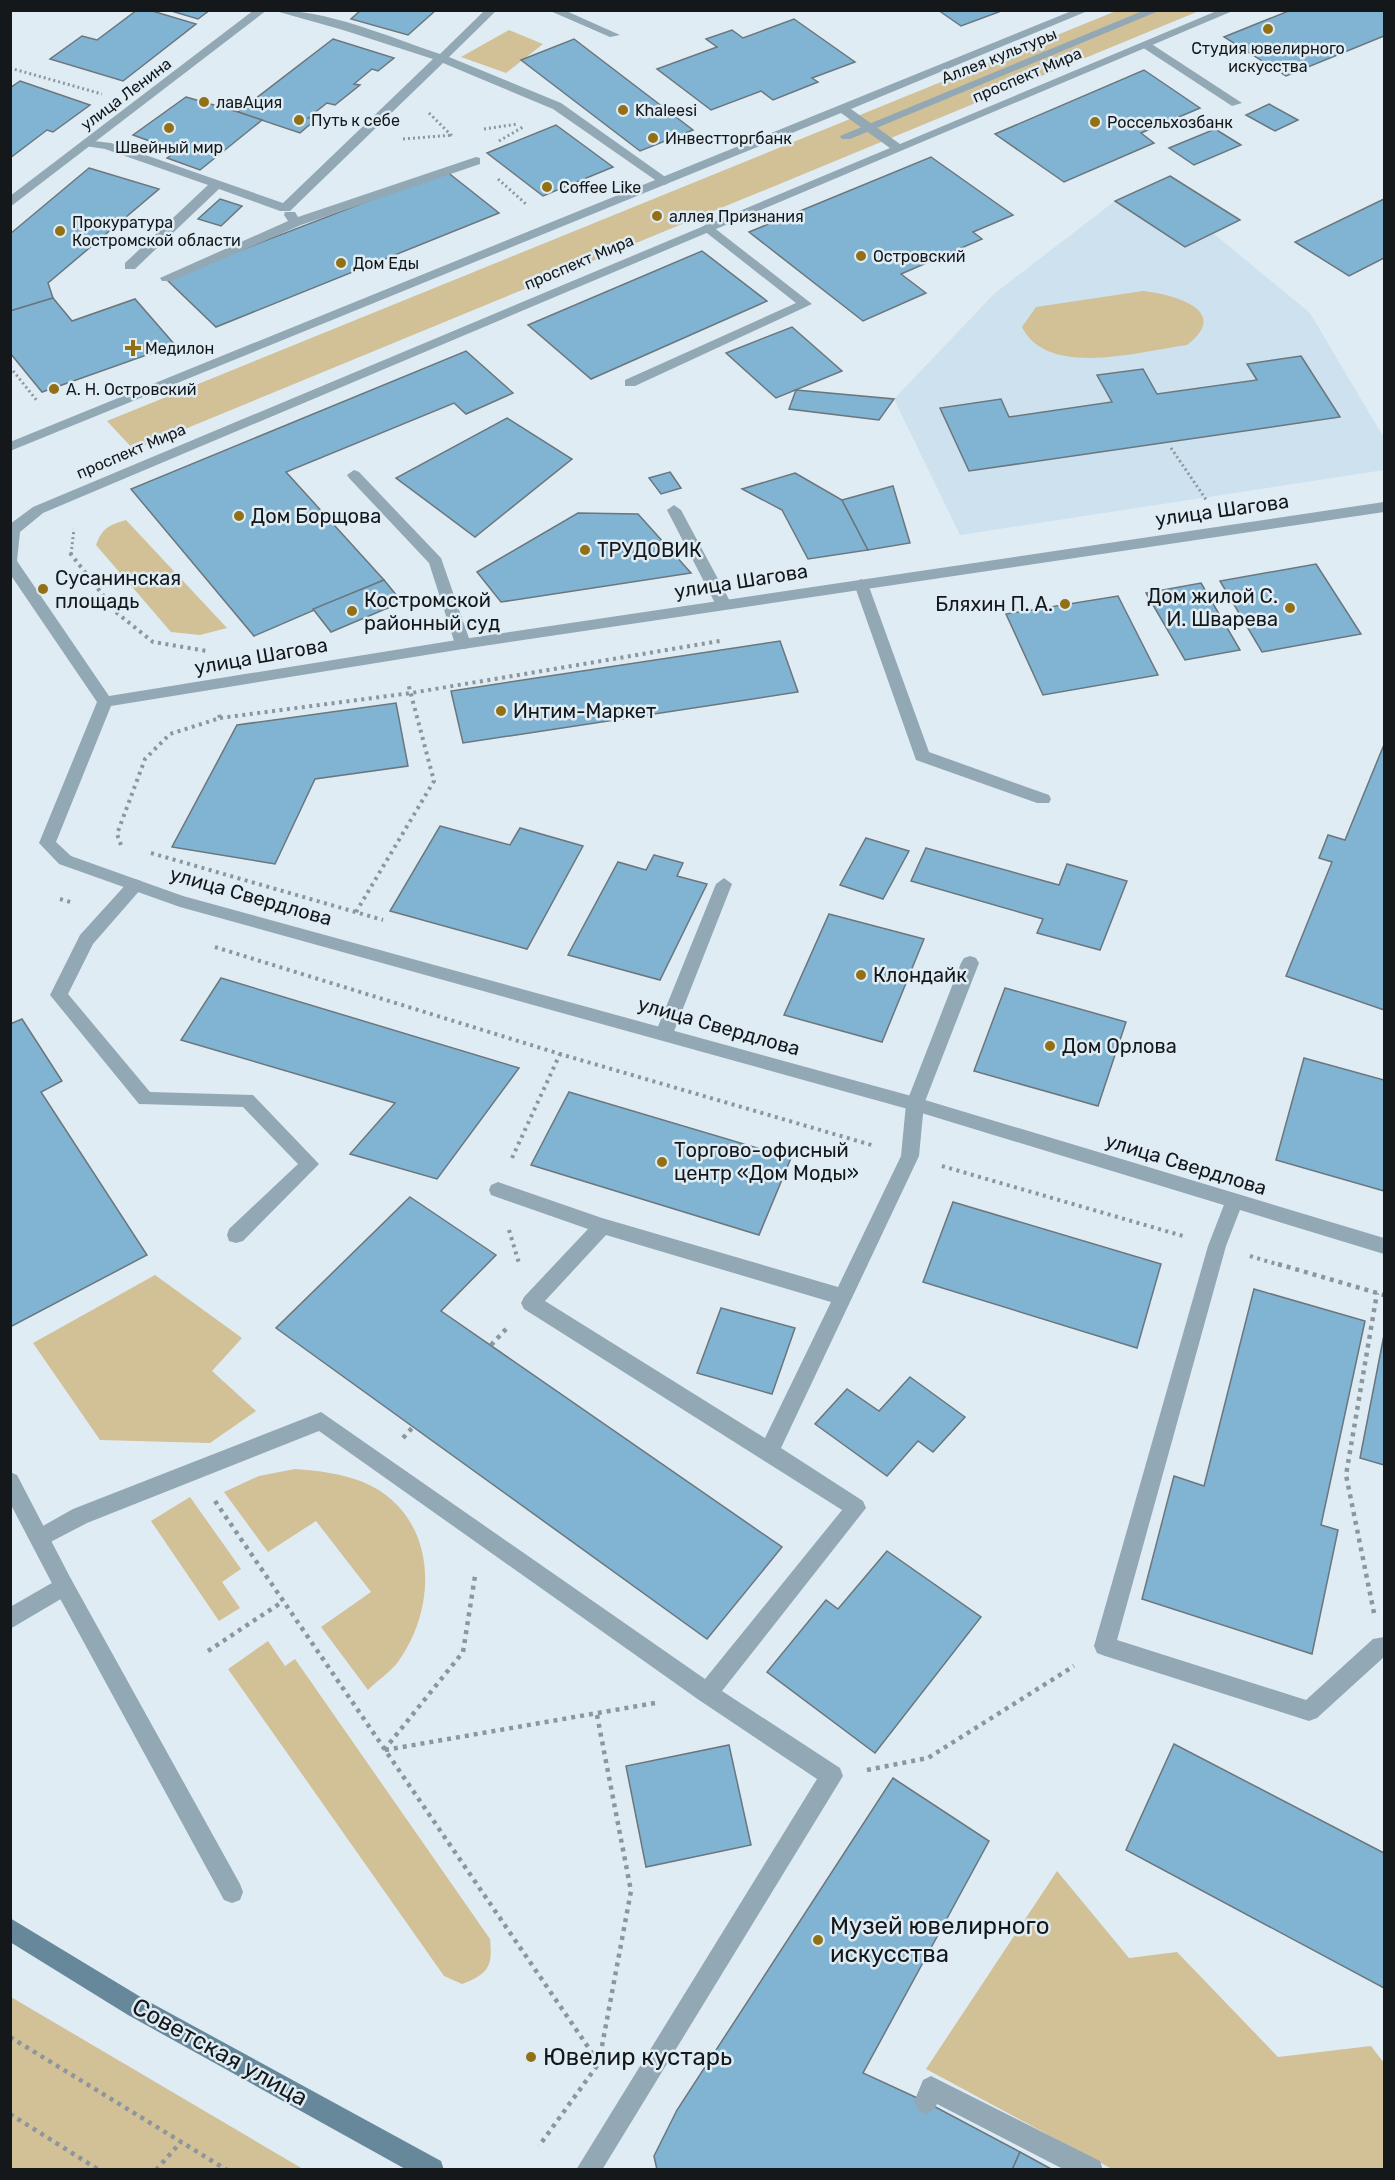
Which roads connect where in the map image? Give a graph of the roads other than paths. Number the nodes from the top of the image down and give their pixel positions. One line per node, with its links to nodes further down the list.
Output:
1 (262, 10): 15 (street, улица Ленина)
2 (277, 10): 10 (street)
3 (492, 10): 10 (street)
4 (553, 10): 8 (street)
5 (1086, 10): 12 (street, проспект Мира)
6 (1156, 10): 13 (street, Аллея культуры)
7 (1230, 10): 9 (street, проспект Мира)
8 (614, 35)
9 (1146, 45): 11 (street); 16 (street, проспект Мира)
10 (441, 58): 18 (street); 21 (street)
11 (1236, 103)
12 (843, 109): 13 (street); 18 (street, проспект Мира)
13 (868, 127): 14 (street, Аллея культуры); 16 (street)
14 (846, 136)
15 (89, 143): 19 (street); 20 (street, улица Ленина)
16 (898, 148): 23 (street, проспект Мира)
17 (476, 161): 22 (street)
18 (665, 181): 27 (street, проспект Мира)
19 (217, 184): 21 (street); 24 (street)
20 (10, 203)
21 (285, 208): 22 (street)
22 (296, 222): 25 (street)
23 (708, 227): 26 (street); 31 (street, проспект Мира)
24 (129, 266)
25 (167, 278)
26 (630, 383)
27 (10, 447)
28 (354, 475): 34 (street)
29 (1384, 507): 32 (street, улица Шагова)
30 (674, 510): 33 (street)
31 (10, 561): 35 (street)
32 (861, 584): 33 (street, улица Шагова); 36 (street)
33 (724, 605): 34 (street, улица Шагова)
34 (463, 644): 35 (street, улица Шагова)
35 (105, 702): 38 (street, улица Свердлова)
36 (1043, 799)
37 (724, 884): 40 (street)
38 (135, 885): 40 (street, улица Свердлова); 45 (street)
39 (970, 963): 41 (street)
40 (664, 1034): 41 (street, улица Свердлова)
41 (915, 1104): 43 (street, улица Свердлова); 47 (street)
42 (498, 1190): 44 (street)
43 (1234, 1202): 46 (street, улица Свердлова); 53 (street)
44 (602, 1226): 47 (street); 48 (street)
45 (236, 1235)
46 (1384, 1246)
47 (843, 1297): 48 (street)
48 (769, 1451): 54 (street)
49 (10, 1481): 50 (street)
50 (41, 1538): 51 (street); 54 (street)
51 (64, 1586): 52 (street); 55 (street)
52 (10, 1619)
53 (1382, 1647)
54 (707, 1693): 59 (street)
55 (232, 1892)
56 (10, 1929): 58 (main road, Советская улица)
57 (926, 2102): 60 (street)
58 (432, 2169)
59 (588, 2169)
60 (1091, 2169)

